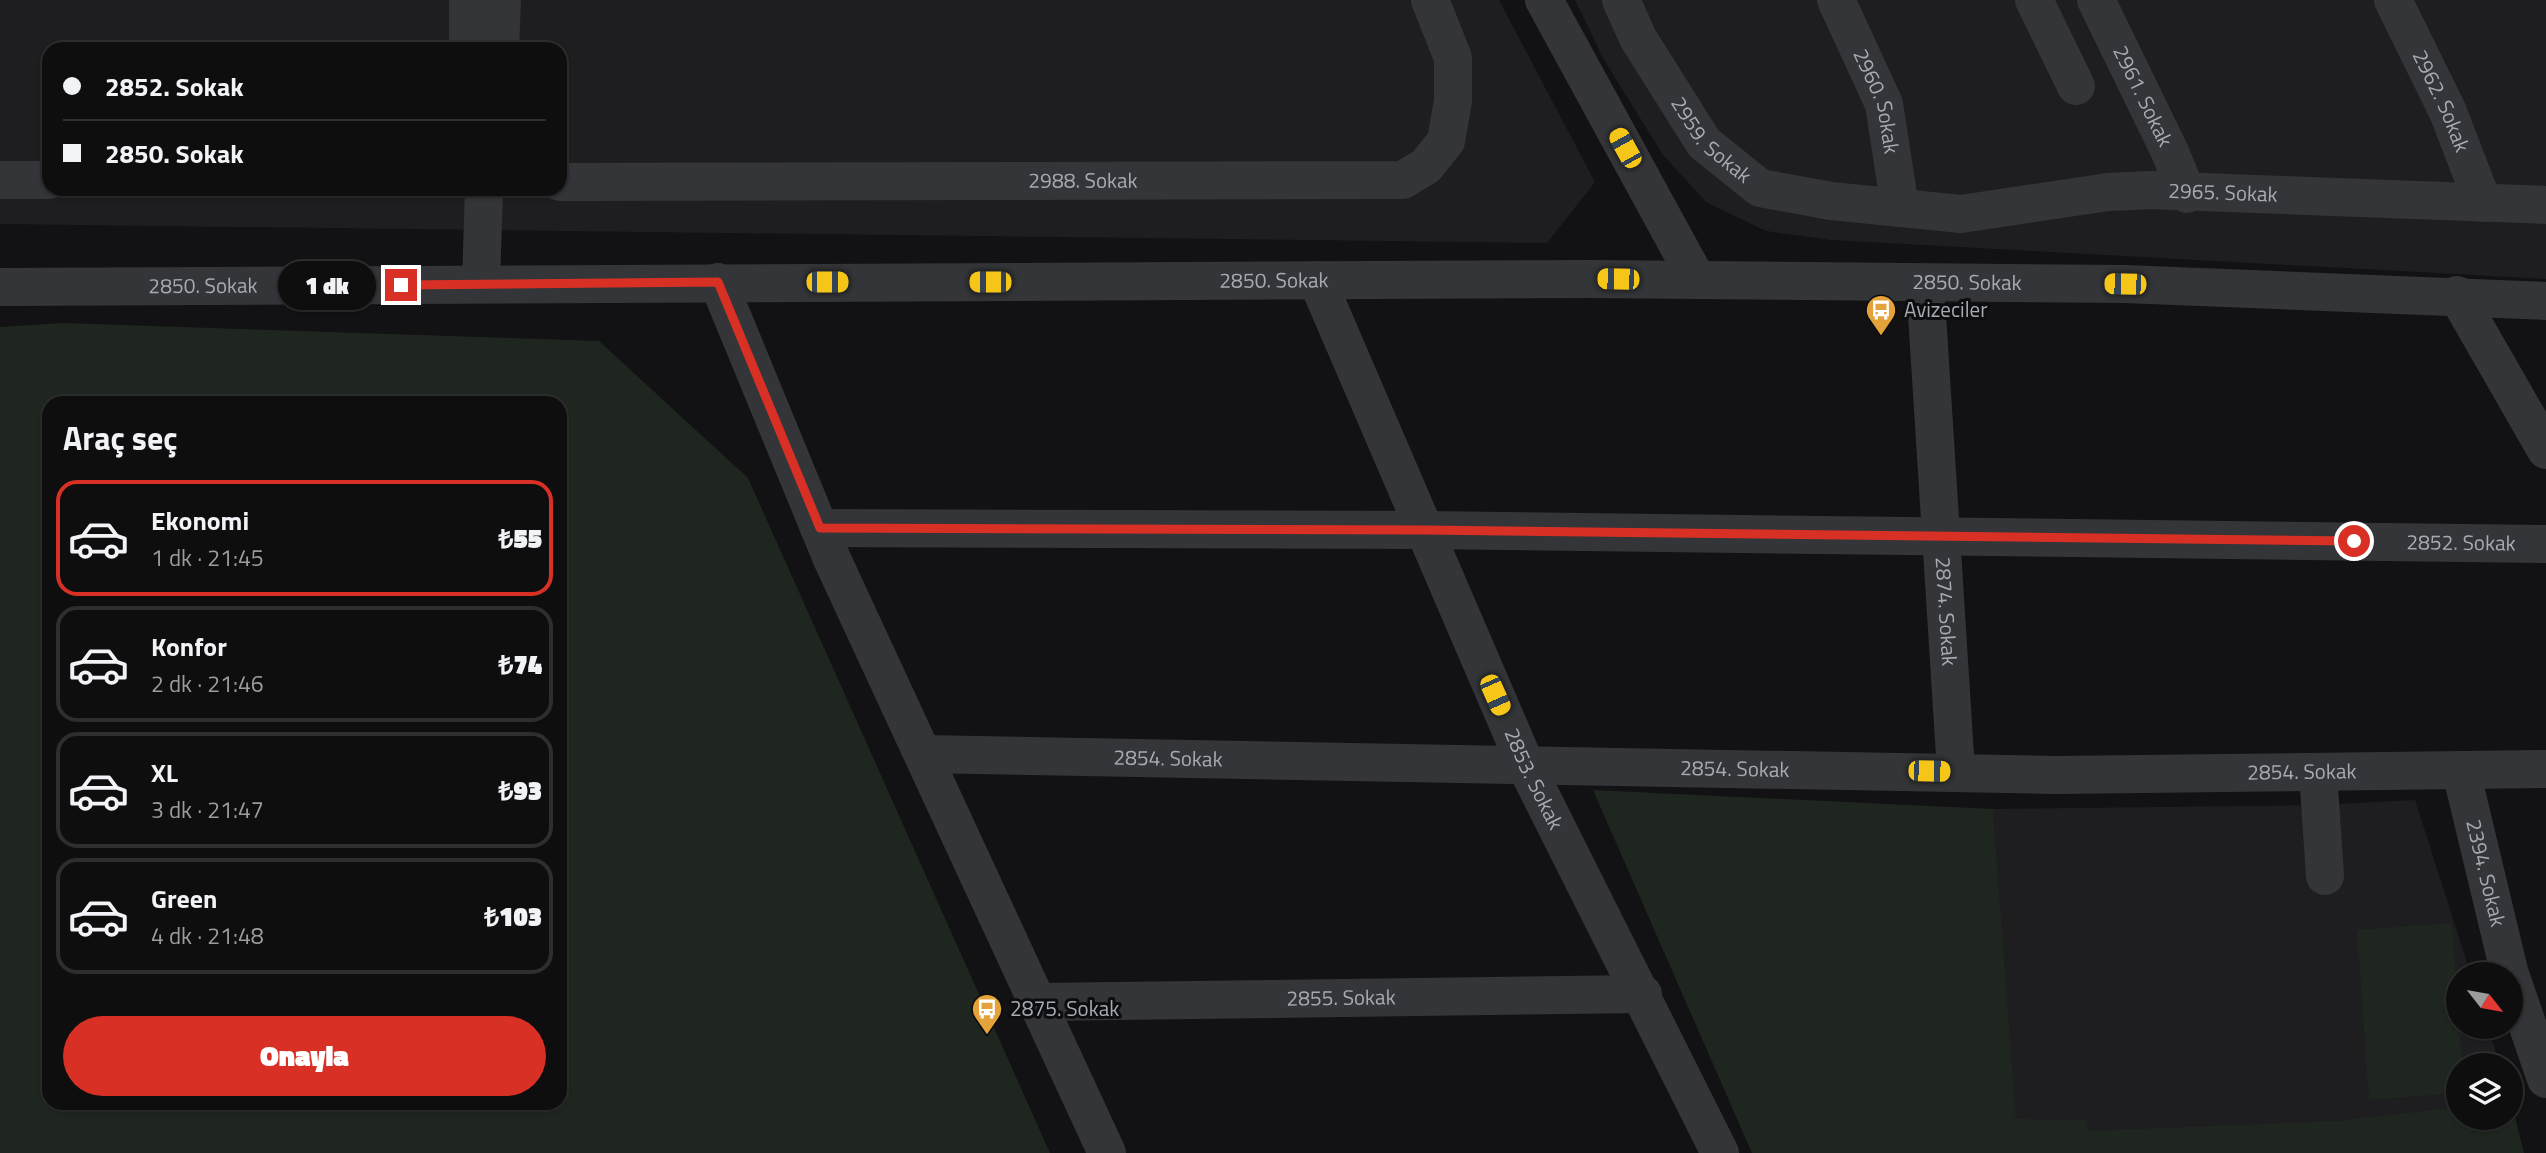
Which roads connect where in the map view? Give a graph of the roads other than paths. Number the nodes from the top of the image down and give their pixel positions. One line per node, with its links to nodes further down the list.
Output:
1 (468, 0): 10 (street)
2 (502, 0): 11 (street)
3 (1430, 0): 15 (street, 2988. Sokak)
4 (1544, 0): 21 (street)
5 (1621, 0): 20 (street, 2959. Sokak)
6 (1836, 0): 20 (street, 2960. Sokak)
7 (2034, 0): 12 (street)
8 (2096, 0): 16 (street, 2961. Sokak)
9 (2393, 0): 18 (street, 2962. Sokak)
10 (468, 42)
11 (500, 42)
12 (2076, 86)
13 (0, 180): 14 (street)
14 (42, 180)
15 (567, 181)
16 (2187, 194): 18 (street, 2965. Sokak); 20 (street, 2965. Sokak)
17 (484, 196): 25 (street)
18 (2483, 203): 19 (street, 2965. Sokak)
19 (2546, 205)
20 (1900, 208)
21 (1698, 280): 22 (street, 2850. Sokak); 24 (street, 2850. Sokak)
22 (1317, 281): 23 (street, 2850. Sokak); 31 (street, 2853. Sokak)
23 (718, 282): 25 (street, 2850. Sokak); 30 (street)
24 (1925, 282): 27 (street, 2850. Sokak); 32 (street, 2874. Sokak)
25 (481, 285): 26 (street, 2850. Sokak)
26 (0, 286)
27 (2457, 296): 28 (street, 2850. Sokak); 29 (street)
28 (2546, 301)
29 (2546, 450)
30 (820, 528): 31 (street, 2852. Sokak); 34 (street)
31 (1423, 530): 32 (street, 2852. Sokak); 35 (street, 2853. Sokak)
32 (1942, 537): 33 (street, 2852. Sokak); 37 (street, 2874. Sokak)
33 (2546, 544)
34 (923, 754): 35 (street, 2854. Sokak); 43 (street)
35 (1526, 766): 37 (street, 2854. Sokak); 42 (street, 2853. Sokak)
36 (2546, 769): 38 (street, 2854. Sokak)
37 (1956, 771): 39 (street, 2854. Sokak)
38 (2461, 771): 39 (street, 2854. Sokak); 41 (street, 2394. Sokak)
39 (2318, 772): 40 (street)
40 (2325, 876)
41 (2508, 962)
42 (1643, 994): 43 (street, 2855. Sokak); 47 (street, 2853. Sokak)
43 (1038, 1002): 46 (street)
44 (2524, 1014): 45 (street, 2394. Sokak)
45 (2546, 1079)
46 (1107, 1153)
47 (1720, 1153)

